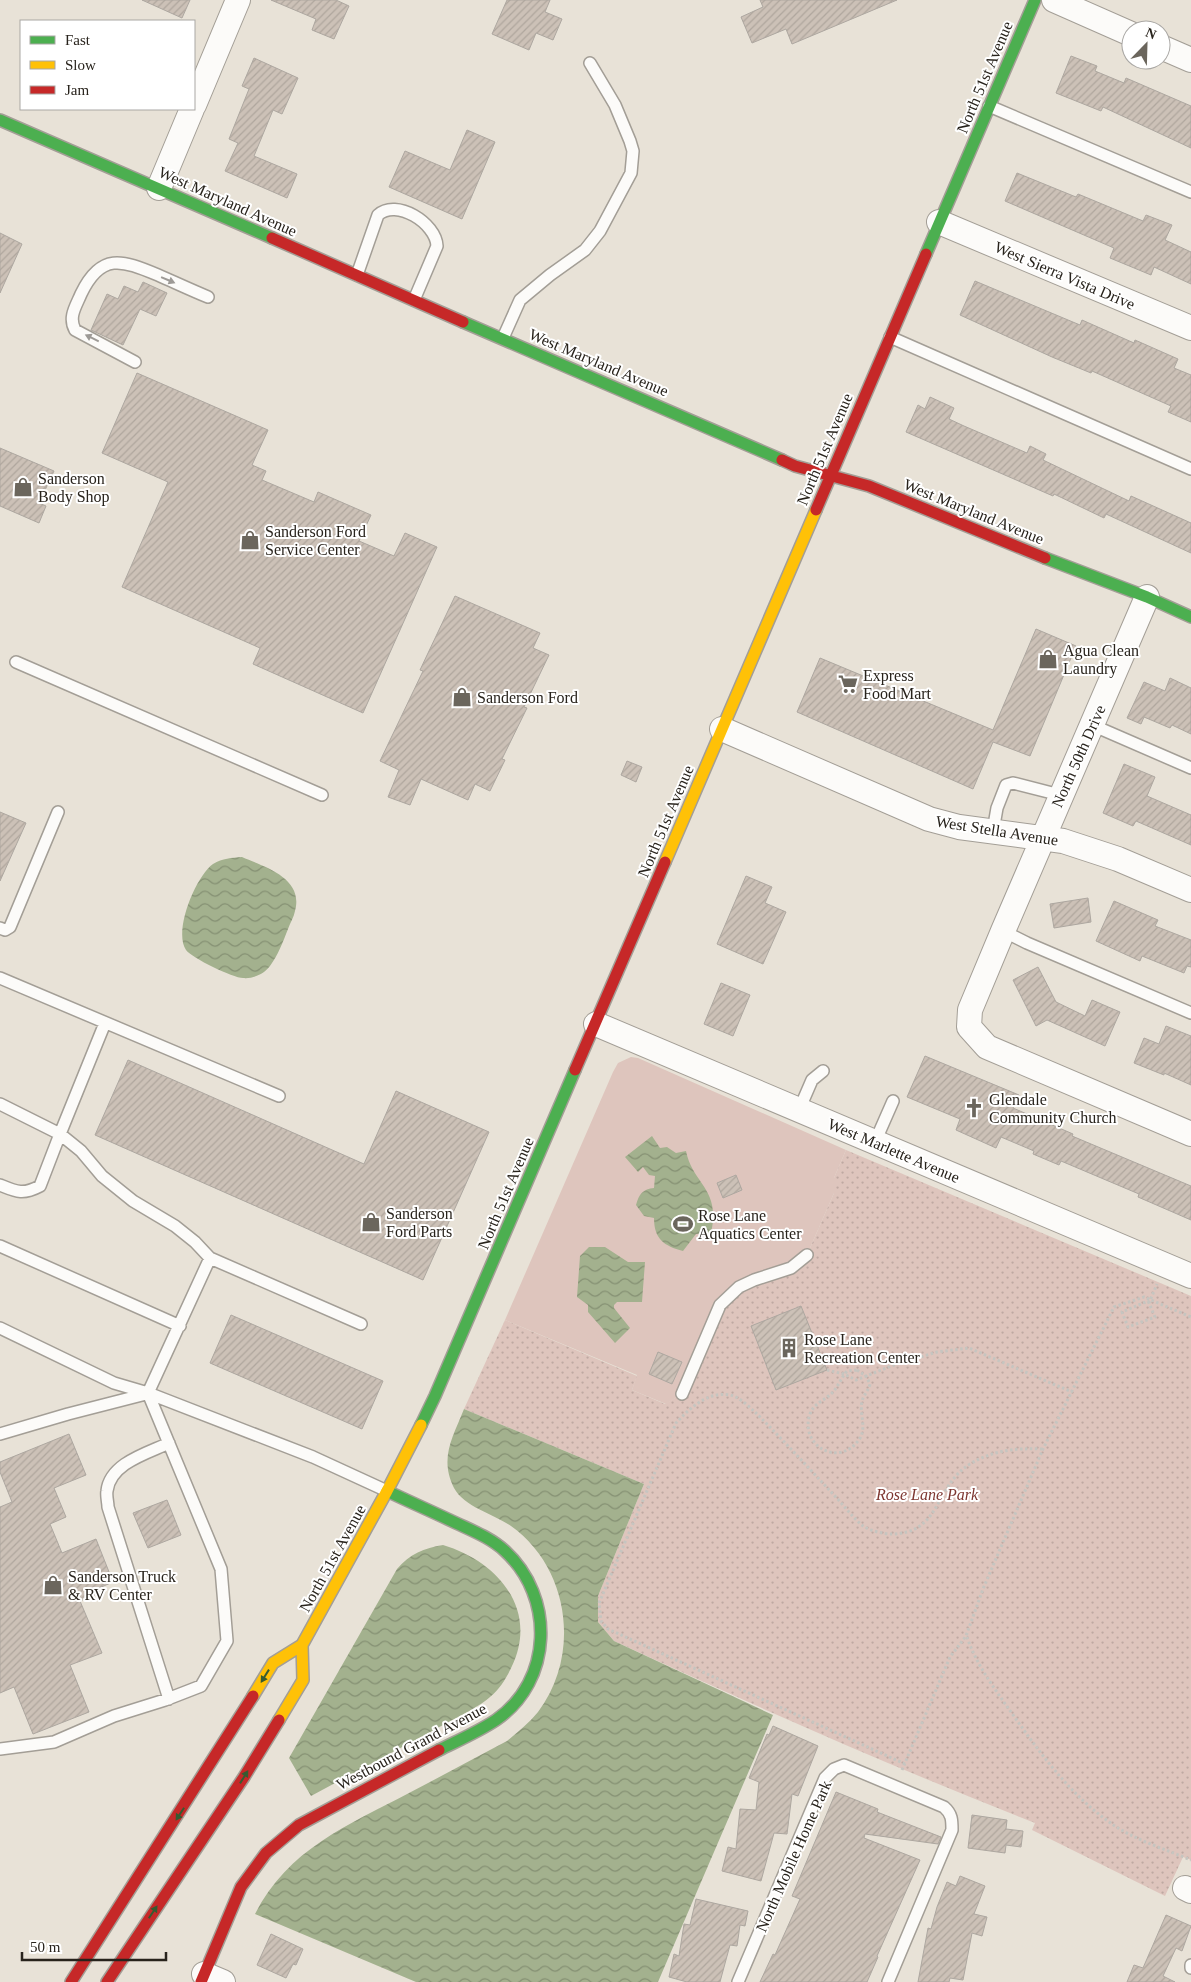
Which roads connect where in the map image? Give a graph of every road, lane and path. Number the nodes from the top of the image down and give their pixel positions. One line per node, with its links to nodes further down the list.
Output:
1 (238, 0): 8 (street)
2 (1036, 0): 9 (main road, North 51st Avenue)
3 (1054, 0): 4 (street)
4 (1121, 30)
5 (1171, 51): 6 (street)
6 (1191, 60)
7 (590, 63): 20 (lane)
8 (195, 103)
9 (989, 106): 13 (lane); 14 (main road, North 51st Avenue)
10 (192, 110): 12 (street)
11 (0, 120): 12 (main road, West Maryland Avenue)
12 (159, 188): 15 (main road, West Maryland Avenue)
13 (1191, 192)
14 (939, 222): 18 (street, West Sierra Vista Drive); 19 (main road, North 51st Avenue)
15 (356, 275): 17 (main road, West Maryland Avenue); 17 (lane)
16 (208, 297): 21 (lane, one-way to 16)
17 (414, 300): 20 (main road, West Maryland Avenue)
18 (1191, 328)
19 (890, 337): 22 (lane); 23 (main road, North 51st Avenue)
20 (502, 338): 23 (main road, West Maryland Avenue)
21 (134, 362)
22 (1191, 470)
23 (831, 475): 24 (main road, West Maryland Avenue); 28 (main road, North 51st Avenue)
24 (1147, 597): 25 (main road, West Maryland Avenue); 27 (street, North 50th Drive)
25 (1191, 617)
26 (16, 662): 30 (lane)
27 (1092, 725): 29 (lane); 31 (street, North 50th Drive)
28 (722, 729): 33 (street, West Stella Avenue); 41 (main road, North 51st Avenue)
29 (1191, 768)
30 (322, 795)
31 (1060, 795): 33 (lane); 34 (street, North 50th Drive)
32 (58, 812): 36 (lane)
33 (993, 831): 34 (street, West Stella Avenue)
34 (1042, 838): 35 (street, West Stella Avenue); 37 (street, North 50th Drive)
35 (1191, 890)
36 (0, 928)
37 (1003, 931): 39 (lane); 48 (street, North 50th Drive)
38 (0, 978): 40 (lane)
39 (1191, 1013)
40 (105, 1023): 43 (lane); 47 (lane)
41 (596, 1024): 46 (street, West Marlette Avenue); 70 (main road, North 51st Avenue)
42 (823, 1071): 46 (lane)
43 (279, 1096)
44 (893, 1101): 49 (lane)
45 (0, 1104): 47 (lane)
46 (799, 1110): 49 (street, West Marlette Avenue)
47 (60, 1134): 50 (lane); 53 (lane)
48 (1191, 1134)
49 (875, 1142): 54 (street, West Marlette Avenue)
50 (0, 1185)
51 (0, 1246): 59 (lane)
52 (807, 1255): 66 (lane)
53 (210, 1258): 58 (lane); 59 (lane)
54 (1191, 1276)
55 (1159, 1282): 56 (path)
56 (1150, 1305): 56 (path); 57 (path); 64 (path)
57 (1191, 1317)
58 (361, 1324)
59 (180, 1326): 65 (lane)
60 (0, 1328): 65 (lane)
61 (827, 1370): 62 (path)
62 (844, 1374): 63 (path); 63 (path); 63 (path)
63 (866, 1376): 64 (path)
64 (1072, 1392): 69 (path)
65 (148, 1393): 67 (lane); 68 (lane); 70 (lane)
66 (682, 1394)
67 (0, 1434)
68 (169, 1443): 73 (lane); 73 (lane)
69 (1043, 1448): 71 (path); 75 (path)
70 (387, 1491): 72 (main road, North 51st Avenue); 78 (main road, Westbound Grand Avenue)
71 (966, 1636): 75 (path); 77 (path)
72 (302, 1645): 79 (main road, North 51st Avenue, one-way to 79); 80 (main road, North 51st Avenue, one-way to 72)
73 (169, 1699): 74 (lane)
74 (0, 1749)
75 (905, 1764): 76 (path)
76 (902, 1770)
77 (1191, 1860)
78 (209, 1979)
79 (72, 1982)
80 (107, 1982)
81 (738, 1982): 82 (lane, North Mobile Home Park)
82 (888, 1982)

